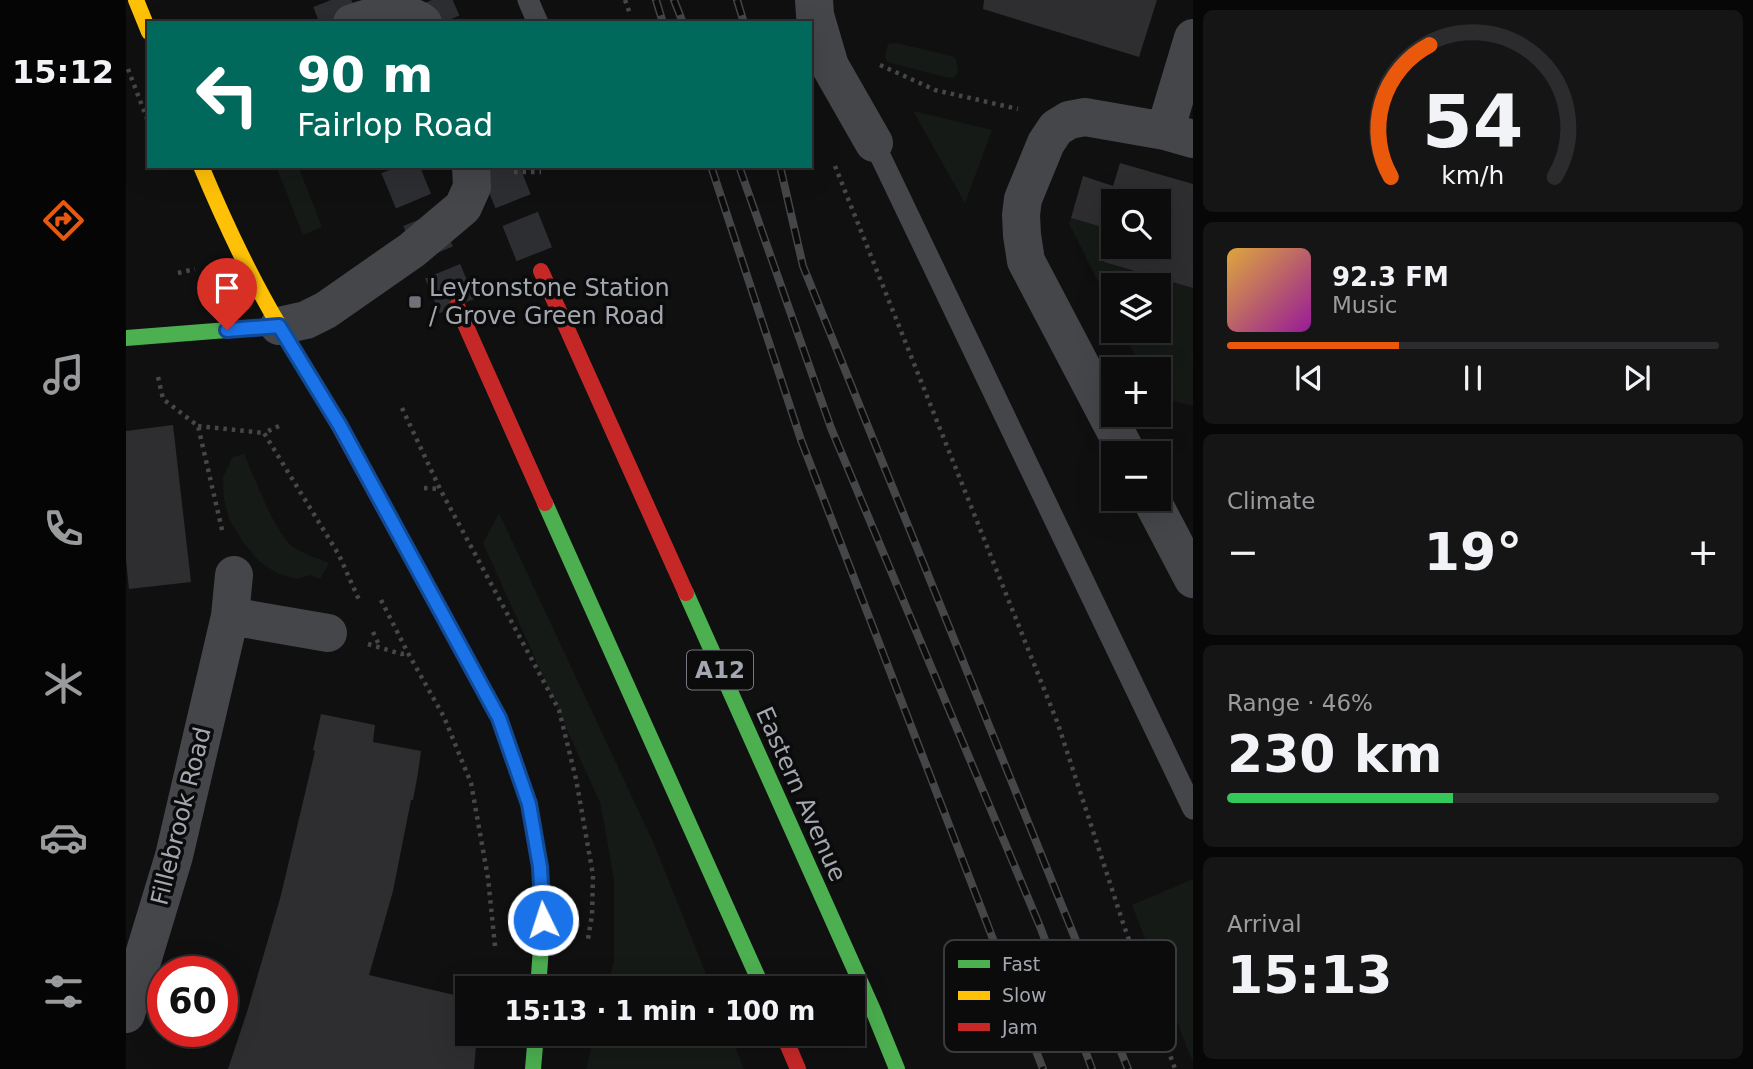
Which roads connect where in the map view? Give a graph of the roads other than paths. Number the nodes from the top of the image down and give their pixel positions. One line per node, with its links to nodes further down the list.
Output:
1 (136, 0): 7 (main road)
2 (528, 0): 6 (lane)
3 (814, 0): 10 (street)
4 (425, 14): 5 (street)
5 (358, 21)
6 (537, 21)
7 (147, 27)
8 (1193, 38): 9 (street)
9 (1179, 135): 17 (street)
10 (874, 143): 23 (lane)
11 (202, 168): 15 (main road)
12 (471, 168): 15 (street)
13 (541, 271): 31 (main road, Eastern Avenue / A12)
14 (457, 306): 25 (main road)
15 (279, 326): 16 (main road); 24 (main road)
16 (126, 338)
17 (1121, 441)
18 (1157, 511): 20 (street)
19 (234, 575): 21 (street, Fillebrook Road)
20 (1193, 579)
21 (230, 616): 22 (street); 26 (street, Fillebrook Road)
22 (328, 633)
23 (1193, 809)
24 (539, 976)
25 (756, 976)
26 (126, 1014)
27 (535, 1046): 29 (main road)
28 (788, 1046): 30 (main road)
29 (533, 1069)
30 (798, 1069)
31 (897, 1069)

